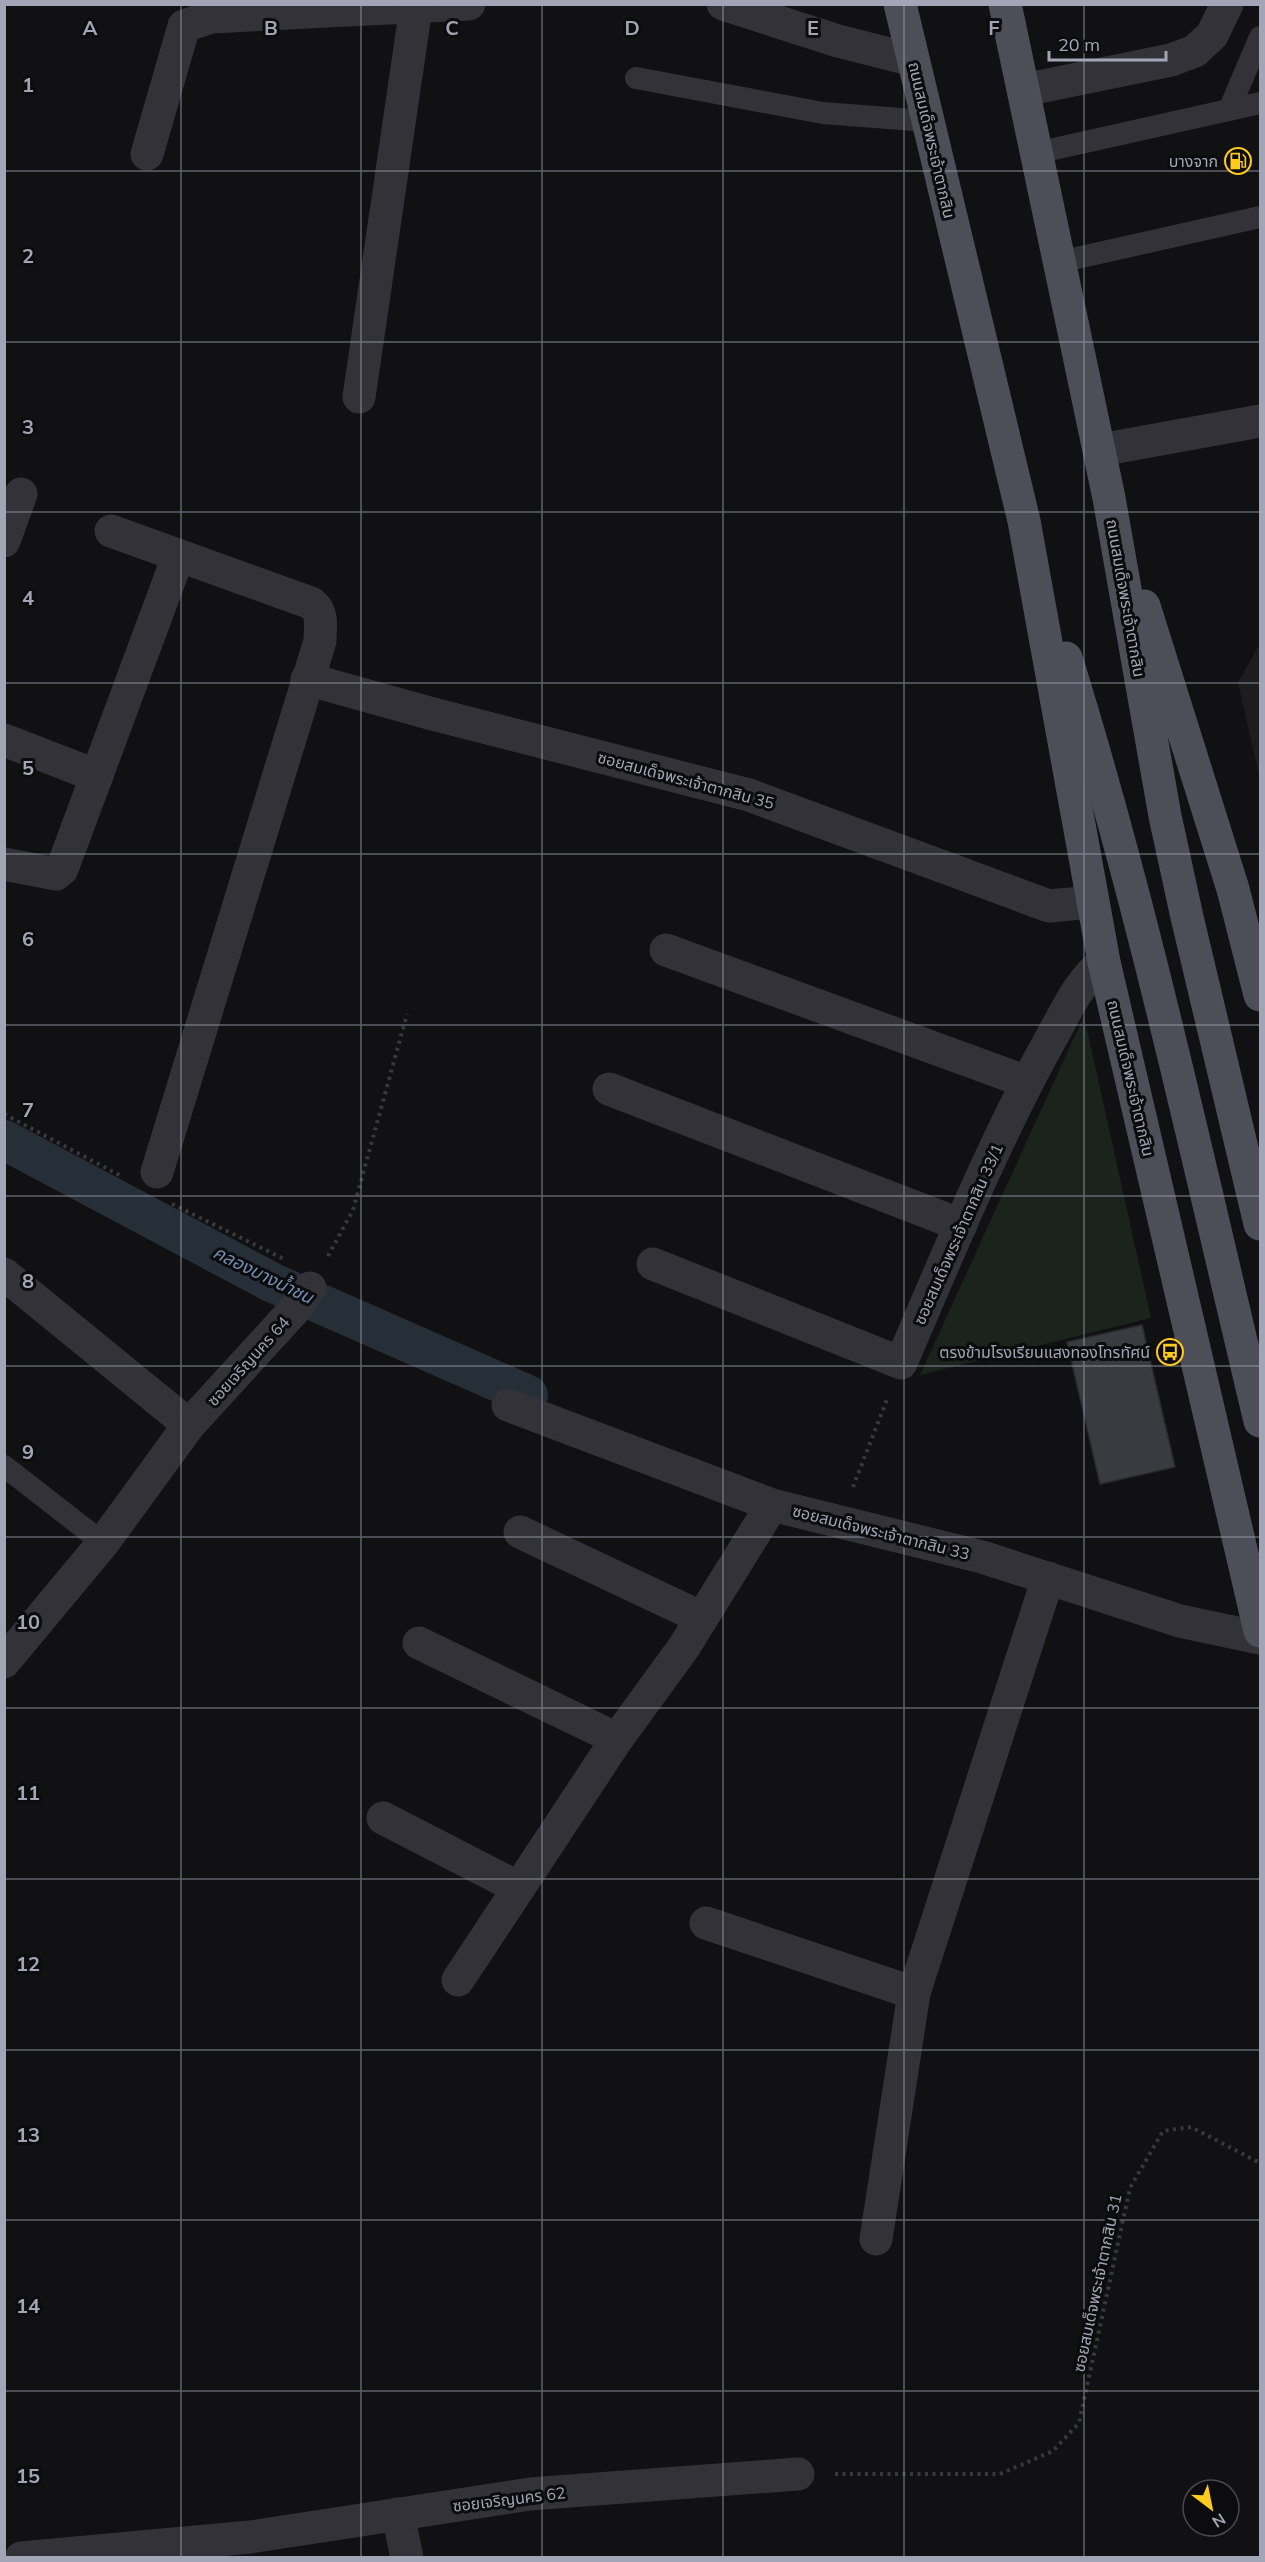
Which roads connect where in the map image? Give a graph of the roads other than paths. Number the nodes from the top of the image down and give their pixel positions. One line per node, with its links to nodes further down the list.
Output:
1 (469, 4): 6 (street)
2 (723, 4): 8 (street)
3 (900, 4): 8 (main road, ถนนสมเด็จพระเจ้าตากสิน)
4 (1005, 4): 10 (main road, ถนนสมเด็จพระเจ้าตากสิน)
5 (1227, 4): 10 (street)
6 (416, 7): 15 (street); 18 (street)
7 (1260, 37): 12 (lane)
8 (913, 60): 13 (main road, ถนนสมเด็จพระเจ้าตากสิน)
9 (636, 78): 13 (lane)
10 (1024, 90): 14 (main road, ถนนสมเด็จพระเจ้าตากสิน)
11 (1260, 103): 12 (lane)
12 (1229, 110): 14 (lane)
13 (927, 121): 23 (main road, ถนนสมเด็จพระเจ้าตากสิน)
14 (1036, 153): 17 (main road, ถนนสมเด็จพระเจ้าตากสิน)
15 (147, 154)
16 (1260, 218): 17 (lane)
17 (1059, 262): 20 (main road, ถนนสมเด็จพระเจ้าตากสิน)
18 (359, 397)
19 (1260, 421): 20 (street)
20 (1100, 450): 22 (main road, ถนนสมเด็จพระเจ้าตากสิน)
21 (21, 494): 25 (street)
22 (1109, 498): 34 (main road, ถนนสมเด็จพระเจ้าตากสิน); 38 (main road, ถนนสมเด็จพระเจ้าตากสิน)
23 (1024, 521): 31 (main road, ถนนสมเด็จพระเจ้าตากสิน); 44 (main road, ถนนสมเด็จพระเจ้าตากสิน)
24 (111, 531): 26 (street)
25 (4, 541)
26 (178, 557): 27 (street); 29 (street)
27 (308, 679): 31 (street, ซอยสมเด็จพระเจ้าตากสิน 35); 37 (street)
28 (4, 740): 29 (street)
29 (97, 777): 30 (street)
30 (4, 864)
31 (1092, 902): 33 (main road, ถนนสมเด็จพระเจ้าตากสิน)
32 (666, 950): 35 (street)
33 (1104, 962): 35 (street, ซอยสมเด็จพระเจ้าตากสิน 33/1); 52 (main road, ถนนสมเด็จพระเจ้าตากสิน)
34 (1260, 995)
35 (1027, 1083): 39 (street, ซอยสมเด็จพระเจ้าตากสิน 33/1)
36 (609, 1089): 39 (street)
37 (157, 1172)
38 (1260, 1224)
39 (961, 1225): 40 (street, ซอยสมเด็จพระเจ้าตากสิน 33/1)
40 (653, 1264)
41 (4, 1274): 45 (street)
42 (302, 1298): 45 (street, ซอยเจริญนคร 64)
43 (508, 1405): 47 (street, ซอยสมเด็จพระเจ้าตากสิน 33)
44 (1260, 1421)
45 (189, 1425): 49 (street, ซอยเจริญนคร 64)
46 (4, 1466): 49 (lane)
47 (772, 1505): 50 (street, ซอยสมเด็จพระเจ้าตากสิน 33); 51 (street)
48 (520, 1532): 51 (street)
49 (103, 1543): 55 (street, ซอยเจริญนคร 64)
50 (1048, 1578): 53 (street, ซอยสมเด็จพระเจ้าตากสิน 33); 61 (street)
51 (700, 1617): 56 (street)
52 (1260, 1630)
53 (1260, 1638)
54 (419, 1643): 56 (street)
55 (4, 1662)
56 (617, 1739): 58 (street)
57 (383, 1818): 58 (street)
58 (519, 1888): 60 (street)
59 (706, 1923): 61 (street)
60 (458, 1980)
61 (914, 1993): 62 (street)
62 (876, 2239)
63 (798, 2474): 64 (street, ซอยเจริญนคร 62)
64 (398, 2514): 65 (street, ซอยเจริญนคร 62); 66 (street)
65 (21, 2558)
66 (407, 2558)

